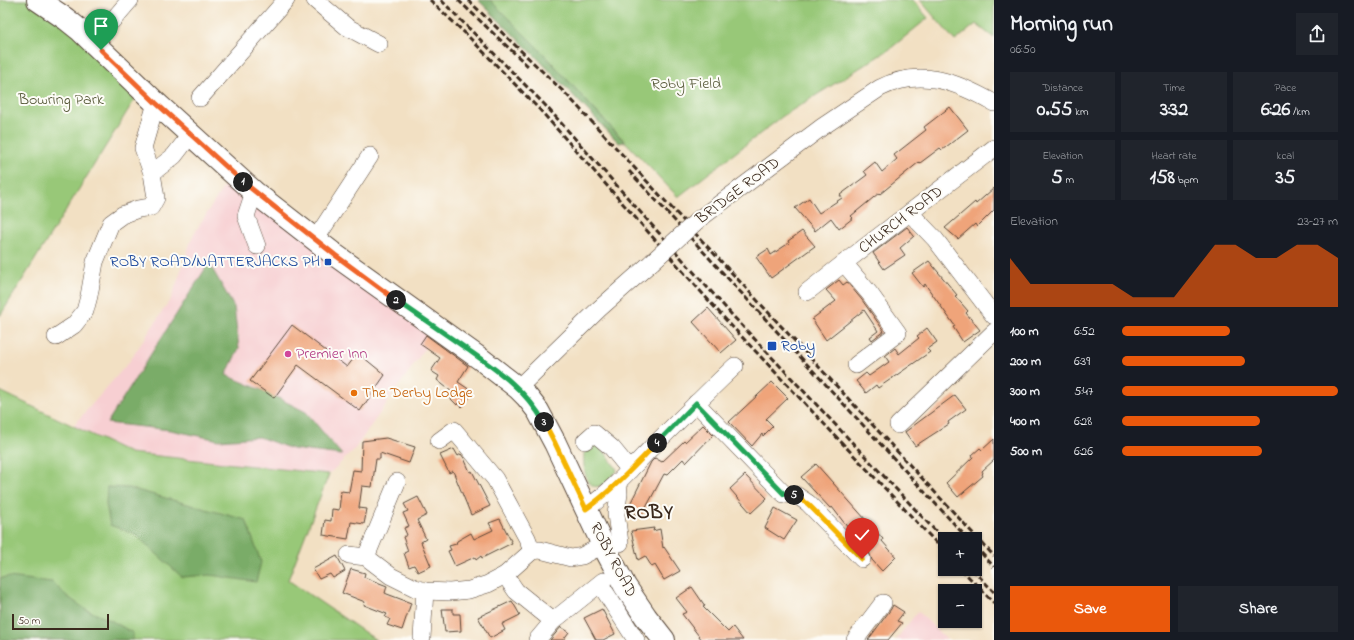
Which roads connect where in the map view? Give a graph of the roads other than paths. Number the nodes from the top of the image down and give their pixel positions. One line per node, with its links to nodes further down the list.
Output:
1 (38, 0): 8 (main road, ROBY ROAD)
2 (130, 0): 5 (street)
3 (286, 0): 7 (street)
4 (315, 0): 6 (street)
5 (112, 21)
6 (379, 44)
7 (200, 98)
8 (156, 103): 10 (main road, ROBY ROAD); 13 (street)
9 (994, 104): 25 (street, BRIDGE ROAD, bridge)
10 (191, 134): 13 (street); 14 (main road, ROBY ROAD)
11 (994, 148): 15 (street, CHURCH ROAD)
12 (370, 156): 16 (street)
13 (152, 173): 22 (street)
14 (254, 192): 16 (main road, ROBY ROAD); 17 (street)
15 (910, 213): 18 (street, CHURCH ROAD); 20 (street)
16 (315, 240): 25 (main road, ROBY ROAD)
17 (257, 246)
18 (844, 263): 19 (street, CHURCH ROAD); 23 (street)
19 (808, 292)
20 (994, 316)
21 (994, 332): 27 (street)
22 (56, 337)
23 (856, 365)
24 (735, 366): 26 (street)
25 (518, 388): 33 (main road, ROBY ROAD)
26 (696, 403): 30 (street); 36 (street)
27 (898, 425)
28 (439, 441): 35 (street)
29 (585, 441): 30 (street)
30 (630, 470): 32 (street)
31 (397, 482): 38 (street)
32 (618, 483): 33 (street); 34 (street)
33 (586, 509): 34 (main road, ROBY ROAD)
34 (611, 544): 35 (street); 44 (main road, ROBY ROAD)
35 (532, 551): 37 (street)
36 (862, 559)
37 (505, 575): 38 (street); 40 (street)
38 (425, 591): 41 (street)
39 (883, 603): 45 (street)
40 (553, 621): 42 (street); 43 (street)
41 (422, 638)
42 (537, 640)
43 (636, 640)
44 (664, 640)
45 (855, 640)

